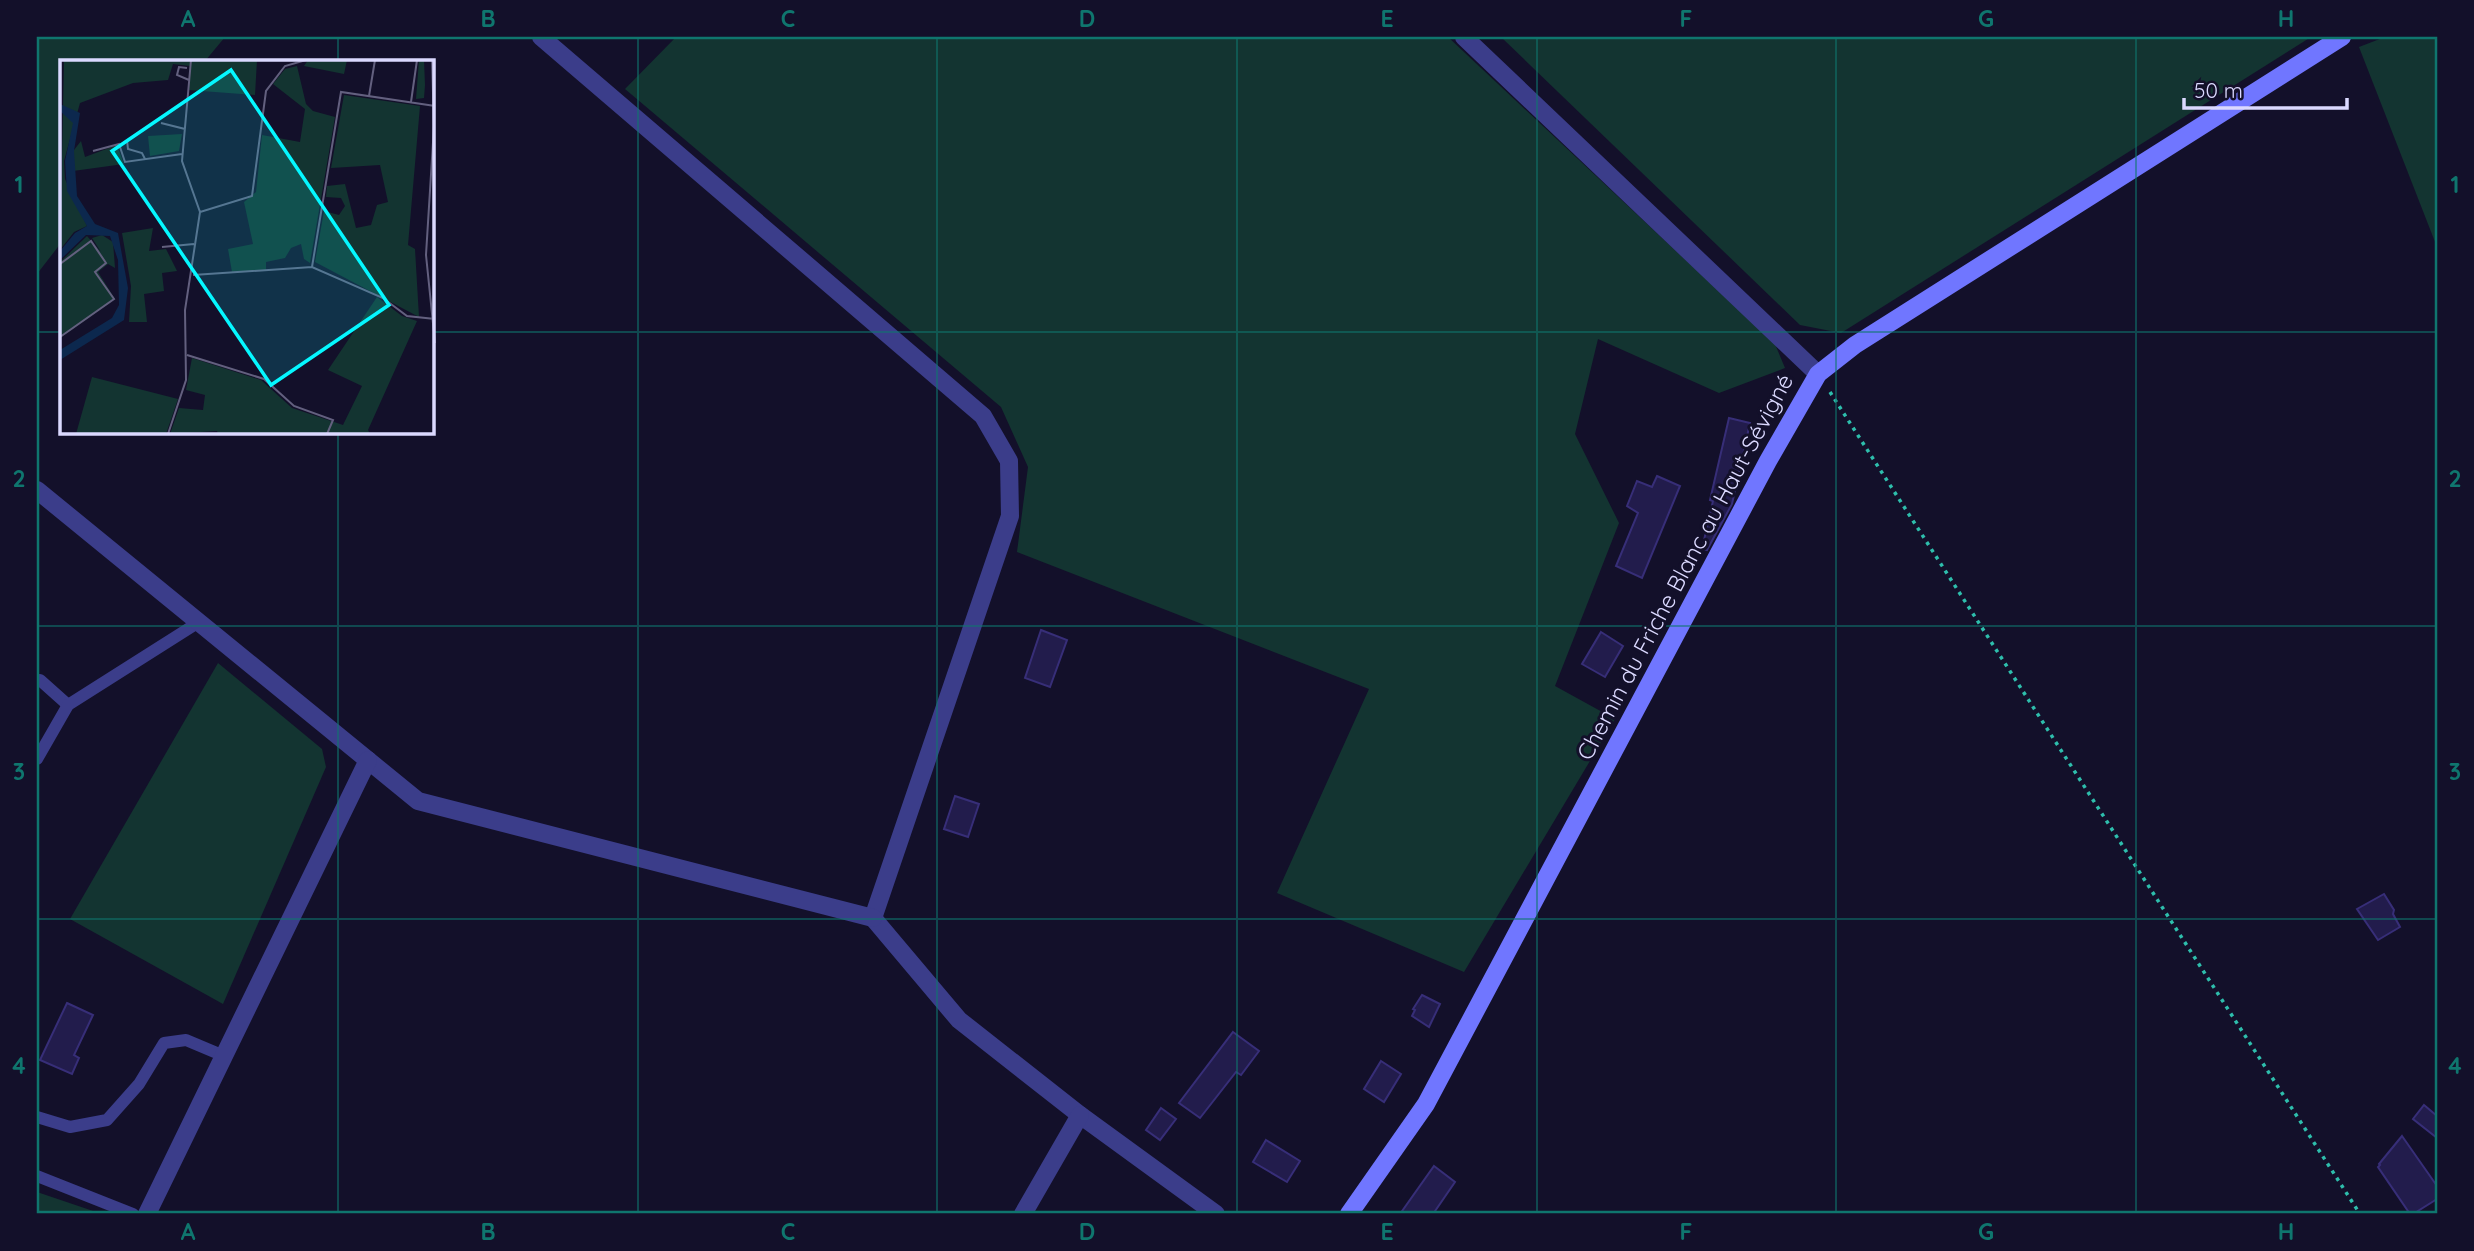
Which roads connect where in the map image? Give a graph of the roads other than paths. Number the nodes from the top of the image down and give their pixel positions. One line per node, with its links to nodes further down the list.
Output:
1 (541, 37): 11 (street)
2 (1464, 37): 4 (street)
3 (2342, 37): 4 (street, Chemin du Friche Blanc au Haut-Sévigné)
4 (1818, 374): 20 (street, Chemin du Friche Blanc au Haut-Sévigné)
5 (37, 490): 6 (street)
6 (199, 622): 8 (lane); 10 (street)
7 (40, 680): 8 (lane)
8 (68, 705): 9 (lane)
9 (37, 759)
10 (368, 760): 11 (street); 12 (street)
11 (873, 918): 13 (street)
12 (224, 1056): 14 (lane); 17 (street)
13 (1080, 1115): 18 (street); 19 (street)
14 (37, 1117)
15 (37, 1177): 16 (lane)
16 (133, 1214)
17 (147, 1214)
18 (1023, 1214)
19 (1216, 1214)
20 (1349, 1214)

